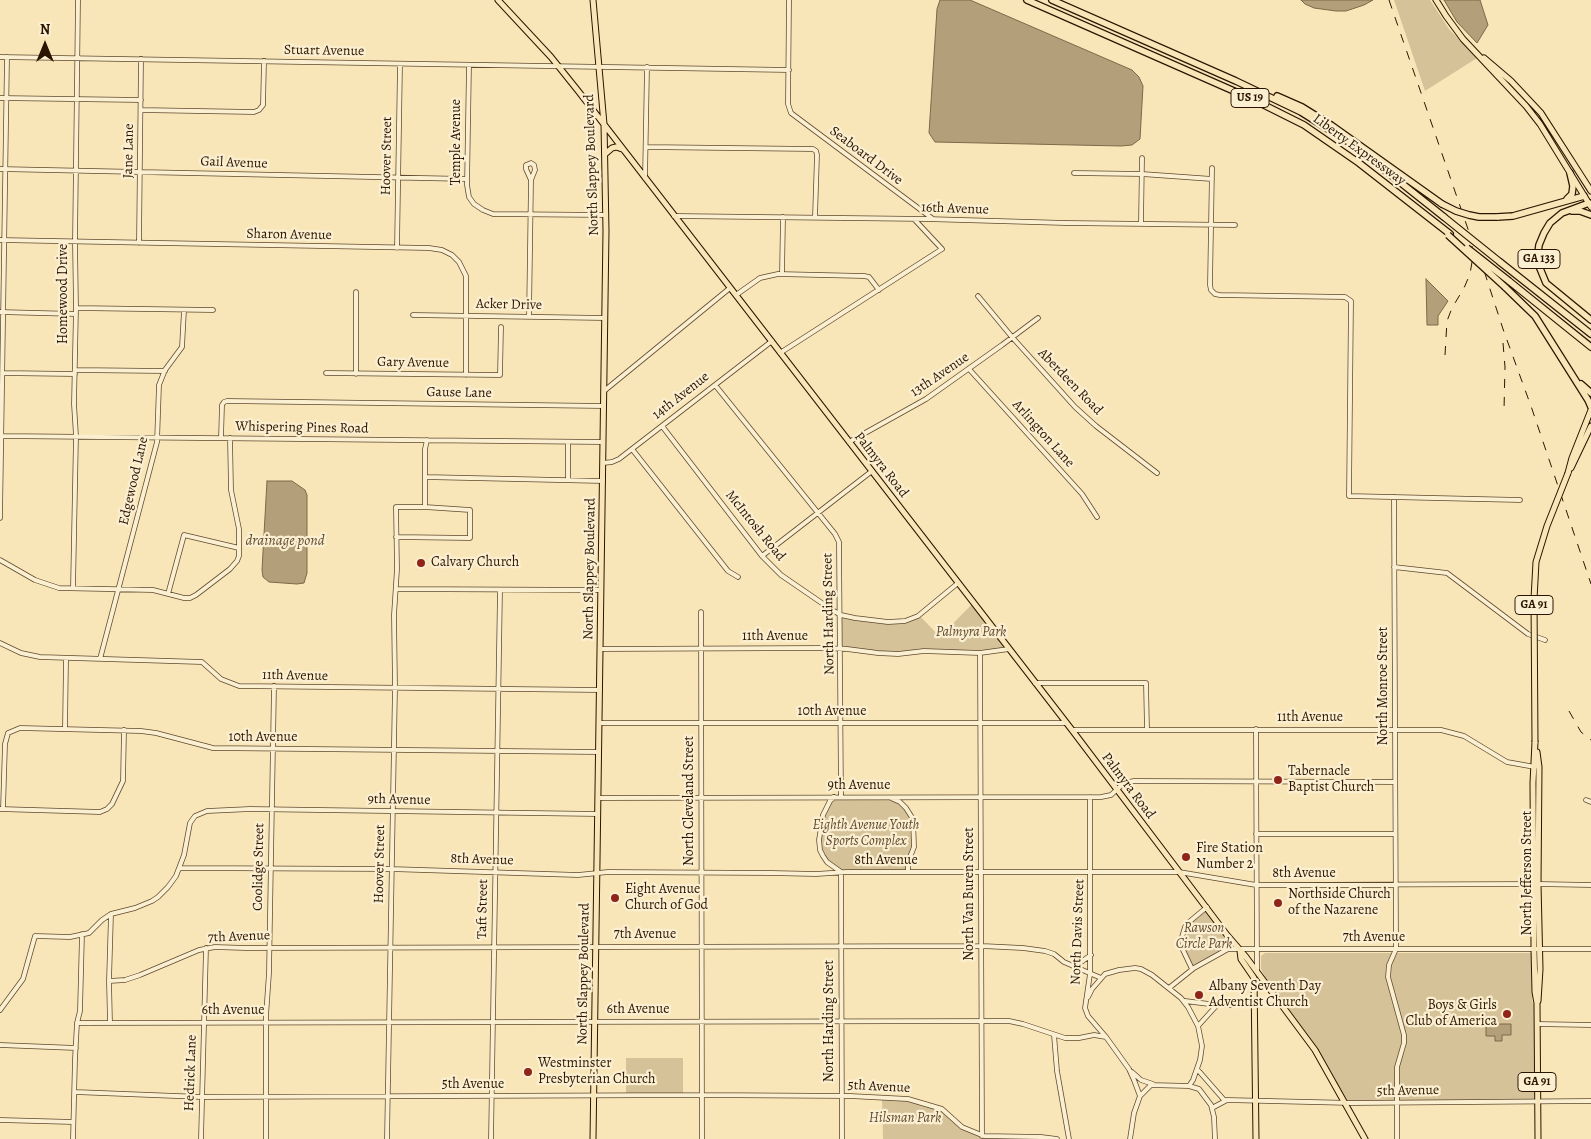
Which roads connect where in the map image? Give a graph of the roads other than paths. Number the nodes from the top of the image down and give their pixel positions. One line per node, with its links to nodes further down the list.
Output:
1 (78, 0): 11 (street, Homewood Drive)
2 (498, 0): 16 (main road, Palmyra Road)
3 (593, 0): 17 (main road, North Slappey Boulevard)
4 (790, 0): 19 (street)
5 (1027, 0): 67 (highway, Liberty Expressway / US 19, bridge)
6 (1052, 0): 20 (highway, Liberty Expressway / US 19)
7 (1436, 0): 8 (main road)
8 (1470, 46): 21 (main road); 22 (main road)
9 (0, 57): 10 (street, Stuart Avenue)
10 (7, 57): 11 (street, Stuart Avenue); 24 (street)
11 (78, 58): 12 (street, Stuart Avenue); 25 (street, Homewood Drive)
12 (141, 59): 13 (street, Stuart Avenue); 26 (street, Jane Lane)
13 (264, 61): 14 (street, Stuart Avenue); 27 (street)
14 (400, 64): 15 (street, Stuart Avenue); 41 (street, Hoover Street)
15 (469, 65): 16 (street, Stuart Avenue); 43 (street, Temple Avenue)
16 (558, 66): 17 (street, Stuart Avenue); 28 (main road, Palmyra Road)
17 (599, 66): 18 (street, Stuart Avenue); 28 (main road, North Slappey Boulevard)
18 (647, 67): 19 (street, Stuart Avenue); 29 (street)
19 (789, 70): 58 (street, Seaboard Drive)
20 (1236, 81): 48 (highway, bridge); 85 (highway, Liberty Expressway / US 19, bridge)
21 (1520, 90): 22 (main road); 46 (main road)
22 (1515, 94): 39 (main road)
23 (0, 98): 24 (street)
24 (7, 98): 25 (street); 35 (street)
25 (78, 99): 26 (street); 36 (street, Homewood Drive)
26 (141, 100): 27 (street, Jane Lane)
27 (141, 110): 37 (street, Jane Lane)
28 (604, 124): 30 (main road, Palmyra Road); 31 (main road, North Slappey Boulevard)
29 (646, 147): 42 (street); 56 (street)
30 (624, 151): 31 (main road); 42 (main road, Palmyra Road)
31 (605, 154): 52 (main road, North Slappey Boulevard)
32 (1142, 158): 40 (street)
33 (1212, 168): 44 (street)
34 (0, 169): 35 (street, Gail Avenue)
35 (5, 169): 36 (street, Gail Avenue); 62 (street)
36 (76, 170): 37 (street, Gail Avenue); 63 (street, Homewood Drive)
37 (140, 171): 41 (street, Gail Avenue); 64 (street, Jane Lane)
38 (1074, 173): 40 (street)
39 (1570, 173): 47 (main road); 48 (highway)
40 (1142, 174): 44 (street); 59 (street)
41 (398, 178): 43 (street, Gail Avenue); 65 (street, Hoover Street)
42 (645, 178): 54 (main road, Palmyra Road)
43 (468, 179): 51 (street, Temple Avenue)
44 (1212, 179): 60 (street)
45 (531, 180): 51 (street)
46 (1591, 192): 47 (main road)
47 (1584, 196): 48 (highway); 49 (main road)
48 (1565, 201)
49 (1590, 204): 50 (highway, GA 133)
50 (1566, 212): 53 (highway); 83 (highway, GA 133)
51 (530, 214): 52 (street, Temple Avenue); 80 (street)
52 (606, 215): 81 (main road, North Slappey Boulevard)
53 (1591, 215)
54 (674, 216): 55 (street, 16th Avenue); 68 (main road, Palmyra Road)
55 (783, 217): 56 (street, 16th Avenue); 66 (street)
56 (815, 217): 57 (street, 16th Avenue)
57 (914, 219): 58 (street, 16th Avenue); 69 (street)
58 (933, 219): 59 (street, 16th Avenue)
59 (1141, 223): 60 (street, 16th Avenue)
60 (1211, 224): 61 (street, 16th Avenue); 122 (street)
61 (1235, 225)
62 (2, 241): 63 (street, Sharon Avenue); 76 (street)
63 (75, 242): 64 (street, Sharon Avenue); 73 (street, Homewood Drive)
64 (139, 243): 65 (street, Sharon Avenue)
65 (397, 248): 79 (street, Sharon Avenue)
66 (782, 274): 69 (street); 71 (street)
67 (1507, 284): 88 (highway); 97 (highway)
68 (730, 288): 71 (main road, Palmyra Road); 99 (street)
69 (878, 290): 89 (street)
70 (356, 292): 95 (street)
71 (736, 296): 87 (main road, Palmyra Road)
72 (978, 296): 86 (street, Aberdeen Road)
73 (76, 308): 74 (street); 77 (street, Homewood Drive)
74 (184, 310): 75 (street); 91 (street, Edgewood Lane)
75 (213, 310)
76 (2, 312): 77 (street); 93 (street)
77 (76, 314): 92 (street, Homewood Drive)
78 (413, 315): 79 (street, Acker Drive)
79 (466, 316): 80 (street, Acker Drive); 96 (street, Sharon Avenue)
80 (529, 316): 81 (street, Acker Drive)
81 (605, 318): 99 (main road, North Slappey Boulevard)
82 (1038, 318): 86 (street, 13th Avenue)
83 (1591, 320)
84 (501, 327): 96 (street, Gary Avenue)
85 (1591, 334)
86 (1012, 337): 90 (street, 13th Avenue); 117 (street, Aberdeen Road)
87 (772, 341): 89 (main road, Palmyra Road); 98 (street, 14th Avenue)
88 (1591, 347)
89 (780, 353): 113 (main road, Palmyra Road)
90 (969, 369): 113 (street, 13th Avenue); 126 (street, Arlington Lane)
91 (165, 371): 92 (street); 107 (street, Edgewood Lane)
92 (75, 372): 93 (street); 106 (street, Homewood Drive)
93 (1, 373): 105 (street)
94 (326, 374): 95 (street, Gary Avenue)
95 (356, 374): 96 (street, Gary Avenue)
96 (466, 375)
97 (1574, 377): 100 (highway); 102 (highway)
98 (715, 385): 103 (street, 14th Avenue); 125 (street, North Harding Street)
99 (604, 391): 101 (main road, North Slappey Boulevard)
100 (1591, 393)
101 (604, 406): 108 (street, Gause Lane); 112 (main road, North Slappey Boulevard)
102 (1591, 408): 118 (main road, North Jefferson Street / GA 91)
103 (662, 426): 114 (street, 14th Avenue); 130 (street, McIntosh Road)
104 (1591, 426): 118 (main road, North Jefferson Street / GA 91)
105 (0, 436): 106 (street, Whispering Pines Road); 127 (street)
106 (76, 436): 107 (street, Whispering Pines Road); 135 (street, Homewood Drive)
107 (158, 437): 108 (street, Whispering Pines Road); 136 (street, Edgewood Lane)
108 (220, 438): 109 (street, Whispering Pines Road)
109 (230, 438): 110 (street, Whispering Pines Road); 129 (street)
110 (427, 440): 111 (street, Whispering Pines Road); 119 (street)
111 (568, 442): 112 (street, Whispering Pines Road); 120 (street)
112 (603, 442): 115 (main road, North Slappey Boulevard)
113 (850, 442): 116 (main road, Palmyra Road)
114 (632, 449): 115 (street, 14th Avenue); 133 (street)
115 (603, 463): 121 (main road, North Slappey Boulevard)
116 (872, 471): 125 (street); 134 (main road, Palmyra Road)
117 (1157, 473)
118 (1568, 473): 172 (main road, North Jefferson Street / GA 91, bridge)
119 (425, 477): 120 (street); 124 (street)
120 (568, 480): 121 (street)
121 (603, 481): 139 (main road, North Slappey Boulevard)
122 (1394, 497): 123 (street); 132 (street, North Monroe Street)
123 (1520, 500)
124 (425, 507): 128 (street, Hoover Street); 128 (street)
125 (817, 514): 130 (street); 142 (street, North Harding Street)
126 (1097, 517)
127 (0, 518)
128 (396, 537): 137 (street, Hoover Street)
129 (239, 548): 140 (street); 140 (street)
130 (762, 556): 142 (street, McIntosh Road)
131 (0, 560): 135 (street)
132 (1394, 567): 143 (street); 164 (street, North Monroe Street)
133 (738, 577)
134 (958, 583): 142 (street, McIntosh Road); 148 (main road, Palmyra Road)
135 (73, 588): 136 (street)
136 (118, 589): 140 (street); 151 (street, Edgewood Lane)
137 (396, 590): 138 (street); 154 (street, Hoover Street)
138 (500, 590): 139 (street); 155 (street, Taft Street)
139 (601, 590): 145 (main road, North Slappey Boulevard)
140 (168, 594)
141 (701, 612): 146 (street, North Cleveland Street)
142 (840, 614): 147 (street, North Harding Street)
143 (1545, 640)
144 (0, 643): 150 (street, 11th Avenue)
145 (600, 649): 146 (street, 11th Avenue); 156 (main road, North Slappey Boulevard)
146 (701, 649): 147 (street, 11th Avenue); 158 (street, North Cleveland Street)
147 (840, 649): 149 (street, 11th Avenue); 159 (street, North Harding Street)
148 (1009, 649): 149 (street, 11th Avenue); 152 (main road, Palmyra Road)
149 (980, 653): 160 (street, North Van Buren Street)
150 (66, 659): 151 (street, 11th Avenue); 162 (street)
151 (100, 659): 153 (street, 11th Avenue)
152 (1035, 683): 161 (main road, Palmyra Road); 167 (street)
153 (274, 686): 154 (street, 11th Avenue); 168 (street, Coolidge Street)
154 (395, 687): 155 (street, 11th Avenue); 169 (street, Hoover Street)
155 (498, 689): 156 (street, 11th Avenue); 170 (street, Taft Street)
156 (600, 690): 157 (main road, North Slappey Boulevard)
157 (599, 723): 158 (street, 10th Avenue); 171 (main road, North Slappey Boulevard)
158 (701, 723): 159 (street, 10th Avenue); 182 (street, North Cleveland Street)
159 (841, 723): 160 (street, 10th Avenue); 177 (street, North Harding Street)
160 (981, 723): 161 (street, 10th Avenue); 179 (street, North Van Buren Street)
161 (1066, 723): 166 (main road, Palmyra Road)
162 (65, 729): 165 (street, 10th Avenue); 185 (street, 10th Avenue)
163 (1256, 729): 164 (street, 11th Avenue); 167 (street, 11th Avenue); 173 (street)
164 (1395, 729): 172 (street, 11th Avenue); 174 (street, North Monroe Street)
165 (124, 730): 168 (street, 10th Avenue); 185 (street)
166 (1072, 730): 167 (street, 11th Avenue); 175 (main road, Palmyra Road)
167 (1146, 730)
168 (273, 750): 169 (street, 10th Avenue); 186 (street, Coolidge Street)
169 (393, 750): 170 (street, 10th Avenue); 187 (street, Hoover Street)
170 (496, 752): 171 (street, 10th Avenue); 188 (street, Taft Street)
171 (599, 752): 181 (main road, North Slappey Boulevard)
172 (1536, 767): 203 (main road, North Jefferson Street / GA 91)
173 (1256, 782): 174 (street); 175 (street); 190 (street)
174 (1395, 782): 191 (street, North Monroe Street)
175 (1117, 790): 180 (street, 9th Avenue); 201 (main road, Palmyra Road)
176 (834, 797): 177 (street, 9th Avenue); 182 (street, 9th Avenue); 197 (street)
177 (841, 797): 178 (street, 9th Avenue)
178 (889, 797): 179 (street, 9th Avenue); 198 (street)
179 (981, 797): 180 (street, 9th Avenue); 199 (street, North Van Buren Street)
180 (1090, 797): 200 (street, North Davis Street)
181 (598, 798): 182 (street, 9th Avenue); 189 (main road, North Slappey Boulevard)
182 (701, 798): 202 (street, North Cleveland Street)
183 (1586, 800): 184 (street)
184 (1591, 802)
185 (1, 809)
186 (272, 809): 187 (street, 9th Avenue); 192 (street, 9th Avenue); 193 (street, Coolidge Street)
187 (392, 812): 188 (street, 9th Avenue); 194 (street, Hoover Street)
188 (496, 813): 189 (street, 9th Avenue); 195 (street, Taft Street)
189 (598, 814): 196 (main road, North Slappey Boulevard)
190 (1256, 834): 191 (street); 204 (street)
191 (1395, 834): 205 (street, North Monroe Street)
192 (180, 868): 193 (street, 8th Avenue); 208 (street)
193 (270, 868): 194 (street, 8th Avenue); 213 (street, Coolidge Street)
194 (391, 869): 195 (street, 8th Avenue); 214 (street, Hoover Street)
195 (495, 871): 196 (street, 8th Avenue); 215 (street, Taft Street)
196 (597, 872): 202 (street, 8th Avenue); 216 (main road, North Slappey Boulevard)
197 (841, 872): 198 (street, 8th Avenue); 202 (street, 8th Avenue); 211 (street, North Harding Street)
198 (908, 872): 199 (street, 8th Avenue)
199 (982, 872): 200 (street, 8th Avenue); 212 (street, North Van Buren Street)
200 (1091, 872): 201 (street, 8th Avenue); 223 (street, North Davis Street)
201 (1179, 872): 204 (street, 8th Avenue); 207 (main road, Palmyra Road)
202 (701, 873): 210 (street, North Cleveland Street)
203 (1536, 884): 205 (street, 8th Avenue); 206 (street, 8th Avenue); 221 (main road, North Jefferson Street / GA 91)
204 (1256, 885): 205 (street, 8th Avenue); 219 (street)
205 (1396, 885): 220 (street, North Monroe Street)
206 (1591, 886)
207 (1207, 907): 218 (main road, Palmyra Road); 225 (street)
208 (111, 914): 209 (street); 229 (street)
209 (82, 934): 236 (street); 246 (street)
210 (701, 946): 211 (street, 7th Avenue); 216 (street, 7th Avenue); 243 (street, North Cleveland Street)
211 (841, 946): 212 (street, 7th Avenue); 237 (street, North Harding Street)
212 (982, 946): 224 (street, 7th Avenue); 238 (street, North Van Buren Street)
213 (269, 947): 214 (street, 7th Avenue); 217 (street, 7th Avenue); 245 (street, Coolidge Street)
214 (390, 947): 215 (street, 7th Avenue); 240 (street, Hoover Street)
215 (494, 947): 216 (street, 7th Avenue); 241 (street, Taft Street)
216 (596, 947): 242 (main road, North Slappey Boulevard)
217 (206, 948): 229 (street, 7th Avenue); 239 (street, Hedrick Lane)
218 (1239, 949): 219 (street, 7th Avenue); 225 (street, 7th Avenue); 226 (main road, Palmyra Road); 235 (main road, Palmyra Road)
219 (1257, 949): 220 (street, 7th Avenue); 226 (street)
220 (1396, 949): 221 (street, 7th Avenue); 271 (street, North Monroe Street)
221 (1537, 949): 222 (street, 7th Avenue); 247 (main road, North Jefferson Street / GA 91)
222 (1591, 949)
223 (1091, 955): 224 (street); 227 (street, North Davis Street)
224 (1074, 966): 227 (street, 7th Avenue)
225 (1192, 969): 230 (street, 7th Avenue)
226 (1257, 972): 231 (main road, Palmyra Road)
227 (1090, 974): 228 (street, 7th Avenue); 233 (street, North Davis Street)
228 (1101, 978): 230 (street); 233 (street)
229 (109, 981): 244 (street)
230 (1170, 988): 232 (street)
231 (1276, 999): 235 (street); 270 (main road, Palmyra Road)
232 (1184, 1001): 234 (street); 249 (street)
233 (1085, 1002): 251 (street, North Davis Street)
234 (1217, 1005): 235 (street); 249 (street)
235 (1254, 1005): 269 (main road)
236 (0, 1010)
237 (841, 1021): 238 (street, 6th Avenue); 243 (street, 6th Avenue); 263 (street, North Harding Street)
238 (982, 1021): 250 (street, 6th Avenue); 276 (street, North Van Buren Street)
239 (204, 1022): 244 (street, 6th Avenue); 245 (street, 6th Avenue); 265 (street, Hedrick Lane)
240 (389, 1022): 241 (street, 6th Avenue); 245 (street, 6th Avenue); 260 (street, Hoover Street)
241 (493, 1022): 242 (street, 6th Avenue); 261 (street, Taft Street)
242 (595, 1022): 243 (street, 6th Avenue); 262 (main road, North Slappey Boulevard)
243 (702, 1022): 259 (street, North Cleveland Street)
244 (110, 1023): 246 (street, 6th Avenue)
245 (266, 1023): 266 (street, Coolidge Street)
246 (77, 1024): 253 (street)
247 (1537, 1024): 248 (street); 272 (main road, North Jefferson Street / GA 91)
248 (1591, 1025)
249 (1198, 1026): 255 (street)
250 (1054, 1035): 251 (street, 6th Avenue); 287 (street)
251 (1106, 1037): 254 (street, North Davis Street)
252 (0, 1045): 253 (street)
253 (76, 1048): 258 (street)
254 (1129, 1069): 256 (street); 264 (street, North Davis Street)
255 (1197, 1069): 257 (street); 267 (street)
256 (1153, 1084): 257 (street); 264 (street)
257 (1189, 1086): 273 (street)
258 (74, 1092): 265 (street, 5th Avenue); 275 (street)
259 (701, 1095): 262 (street, 5th Avenue); 263 (street, 5th Avenue); 284 (street, North Cleveland Street)
260 (388, 1096): 261 (street, 5th Avenue); 266 (street, 5th Avenue); 281 (street, Hoover Street)
261 (491, 1096): 262 (street, 5th Avenue); 282 (street, Taft Street)
262 (594, 1096): 283 (main road, North Slappey Boulevard)
263 (842, 1096): 276 (street, 5th Avenue); 285 (street, North Harding Street)
264 (1140, 1096): 288 (street)
265 (202, 1097): 266 (street, 5th Avenue); 279 (street, Hedrick Lane)
266 (267, 1097): 280 (street, Coolidge Street)
267 (1225, 1101): 269 (street, 5th Avenue); 273 (street)
268 (1591, 1101): 272 (street, 5th Avenue)
269 (1256, 1102): 270 (street, 5th Avenue); 290 (main road)
270 (1345, 1102): 271 (street, 5th Avenue); 291 (main road, Palmyra Road)
271 (1397, 1102): 272 (street, 5th Avenue); 292 (street, North Monroe Street)
272 (1537, 1102): 293 (main road, North Jefferson Street / GA 91)
273 (1212, 1108): 289 (street)
274 (0, 1120): 275 (street)
275 (73, 1122): 278 (street)
276 (982, 1136): 277 (street)
277 (1000, 1138): 286 (street)
278 (73, 1139)
279 (200, 1139)
280 (266, 1139)
281 (387, 1139)
282 (491, 1139)
283 (593, 1139)
284 (702, 1139)
285 (842, 1139)
286 (1057, 1139)
287 (1069, 1139)
288 (1130, 1139)
289 (1215, 1139)
290 (1256, 1139)
291 (1365, 1139)
292 (1397, 1139)
293 (1538, 1139)

